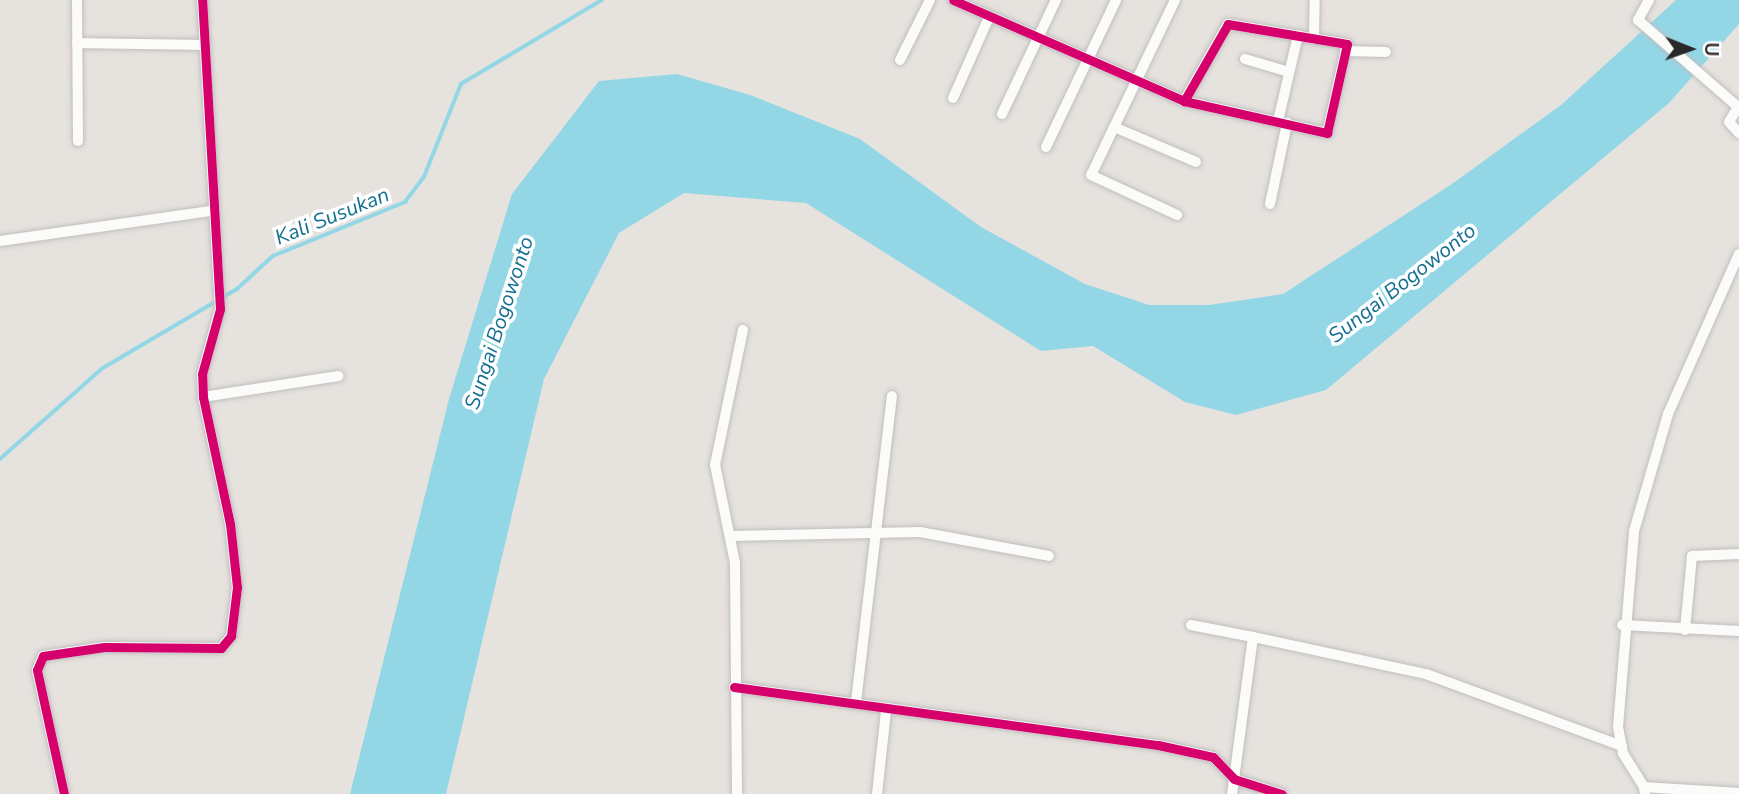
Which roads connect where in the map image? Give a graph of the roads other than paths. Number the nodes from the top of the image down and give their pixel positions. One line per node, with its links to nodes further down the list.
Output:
1 (77, 0): 14 (street)
2 (202, 0): 15 (street)
3 (930, 0): 19 (street)
4 (954, 0): 10 (street)
5 (1056, 0): 12 (street)
6 (1115, 0): 20 (street)
7 (1175, 0): 22 (street)
8 (1315, 0): 13 (street)
9 (1648, 0): 28 (street)
10 (989, 17): 12 (street); 23 (street)
11 (1298, 35): 13 (street); 21 (street); 24 (street)
12 (1039, 37): 20 (street); 25 (street)
13 (1314, 38): 16 (street)
14 (77, 43): 15 (street); 29 (street)
15 (202, 44): 33 (street)
16 (1345, 51): 17 (street); 26 (street)
17 (1386, 52)
18 (1245, 59): 21 (street)
19 (900, 60)
20 (1088, 61): 22 (street); 30 (street)
21 (1289, 72): 26 (street)
22 (1136, 83): 24 (street); 27 (street)
23 (953, 98)
24 (1184, 101): 26 (street)
25 (1002, 114)
26 (1283, 122): 32 (street)
27 (1114, 128): 31 (street); 34 (street)
28 (1739, 133)
29 (78, 141)
30 (1046, 147)
31 (1196, 162)
32 (1270, 204)
33 (211, 211): 35 (street); 40 (street)
34 (1177, 215)
35 (0, 241)
36 (1739, 254): 46 (street)
37 (743, 330): 42 (street)
38 (338, 376): 40 (street)
39 (892, 396): 41 (street)
40 (203, 397): 57 (street)
41 (879, 532): 42 (street); 44 (street); 51 (street)
42 (731, 536): 50 (street)
43 (1739, 554): 47 (street)
44 (1049, 556)
45 (1192, 625): 49 (street)
46 (1622, 625): 47 (street); 53 (street)
47 (1685, 630): 48 (street)
48 (1739, 631)
49 (1253, 637): 53 (street); 54 (street)
50 (734, 687): 51 (street); 58 (street)
51 (856, 702): 52 (street)
52 (886, 711): 54 (street); 59 (street)
53 (1622, 746): 55 (street)
54 (1234, 779): 60 (street); 61 (street)
55 (1645, 790): 56 (street)
56 (1739, 793)
57 (64, 794)
58 (737, 794)
59 (877, 794)
60 (1231, 794)
61 (1282, 794)

